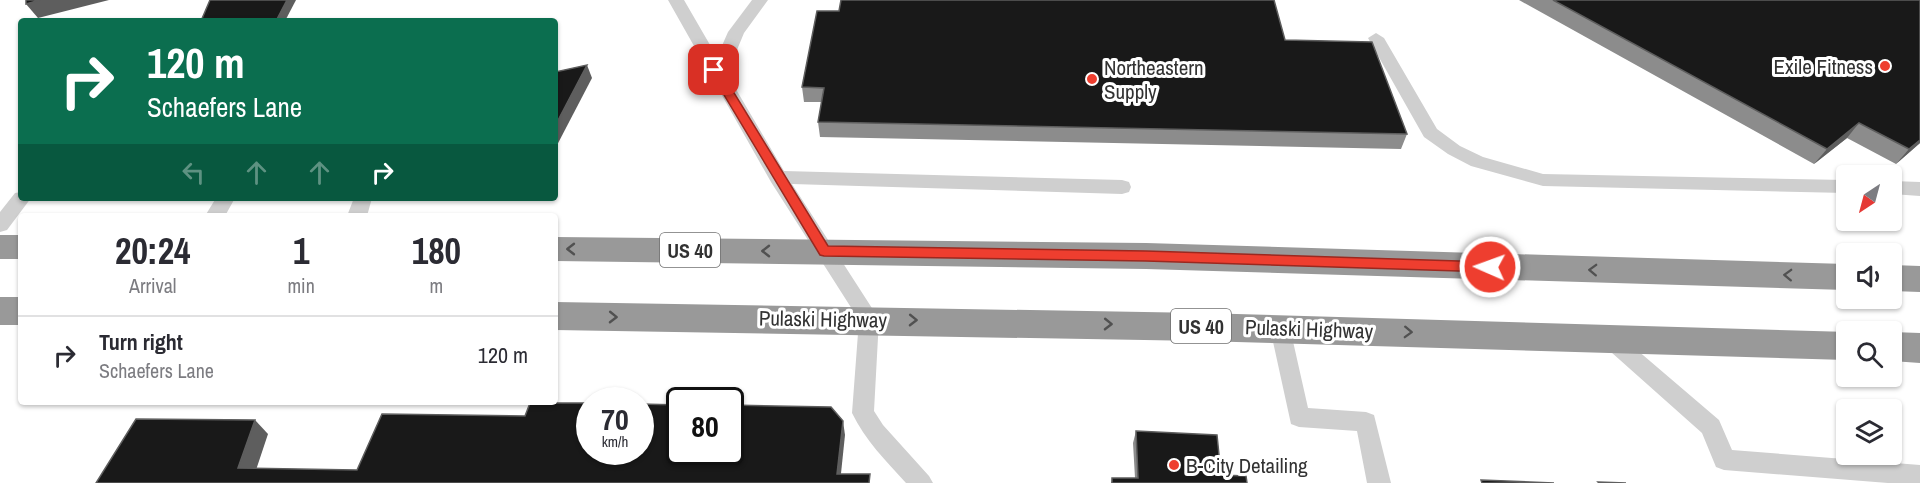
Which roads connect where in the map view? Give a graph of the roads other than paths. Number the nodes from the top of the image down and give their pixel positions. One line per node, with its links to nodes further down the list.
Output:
1 (676, 0): 4 (lane)
2 (760, 0): 4 (lane)
3 (1376, 38): 7 (lane)
4 (718, 75): 5 (lane)
5 (778, 177): 6 (lane); 15 (lane)
6 (1122, 187)
7 (1836, 187)
8 (1902, 188): 9 (lane)
9 (1920, 189)
10 (20, 201): 11 (lane)
11 (0, 225)
12 (0, 247): 13 (highway)
13 (18, 247)
14 (558, 249): 15 (highway, US 40, one-way to 14)
15 (824, 251): 16 (highway, US 40, one-way to 15); 22 (lane)
16 (1836, 277)
17 (1902, 278): 18 (highway)
18 (1920, 279)
19 (0, 311): 20 (highway)
20 (18, 311)
21 (558, 316): 22 (highway, Pulaski Highway / US 40, one-way to 22)
22 (869, 319): 23 (highway, Pulaski Highway / US 40, one-way to 23); 29 (lane)
23 (1280, 328): 24 (highway, Pulaski Highway / US 40, one-way to 24); 30 (lane)
24 (1609, 338): 25 (highway, Pulaski Highway / US 40); 28 (lane)
25 (1836, 345)
26 (1902, 347): 27 (highway)
27 (1920, 348)
28 (1920, 475)
29 (921, 483)
30 (1379, 483)

